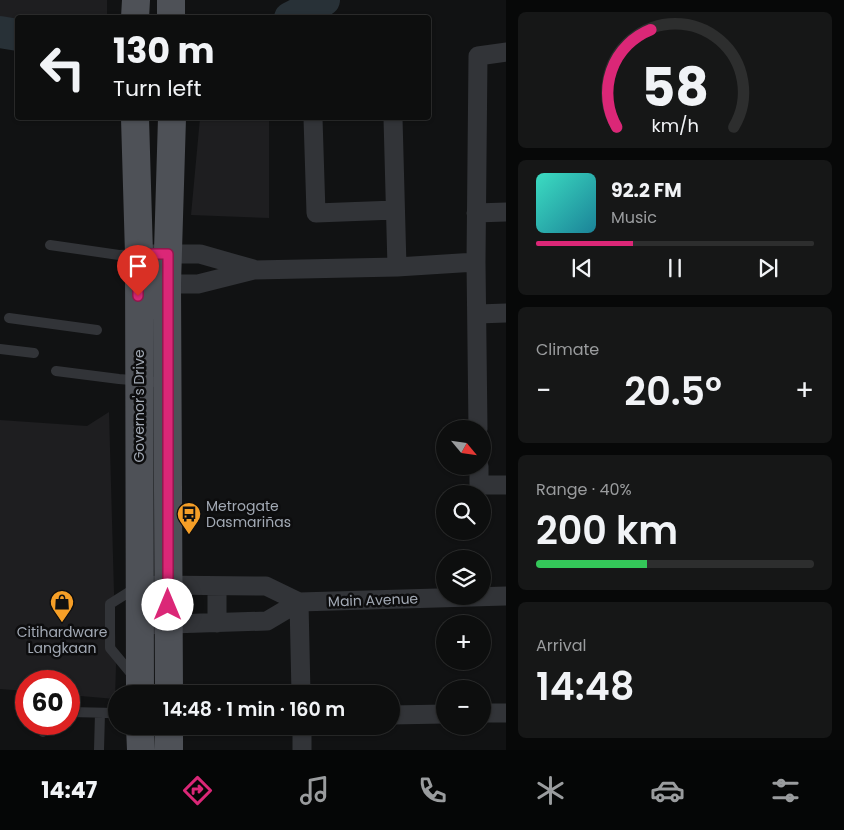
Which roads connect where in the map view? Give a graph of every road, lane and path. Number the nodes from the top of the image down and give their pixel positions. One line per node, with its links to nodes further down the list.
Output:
1 (136, 0): 3 (main road)
2 (171, 0): 4 (main road)
3 (135, 15)
4 (171, 15)
5 (506, 52): 12 (street)
6 (135, 120): 14 (main road, Governor's Drive)
7 (172, 120): 15 (main road, Governor's Drive)
8 (313, 120): 10 (street)
9 (393, 120): 10 (street)
10 (395, 210): 17 (street)
11 (506, 212): 12 (street)
12 (476, 213): 16 (street)
13 (50, 245): 14 (lane)
14 (138, 254): 15 (street); 20 (main road, Governor's Drive)
15 (168, 254): 18 (street); 19 (main road, Governor's Drive)
16 (476, 262): 17 (street); 21 (street)
17 (397, 267): 18 (street)
18 (254, 270): 19 (street)
19 (167, 284): 20 (street); 29 (main road, Governor's Drive)
20 (138, 285): 28 (main road, Governor's Drive)
21 (478, 314): 22 (street); 30 (street)
22 (506, 314)
23 (9, 318): 24 (lane)
24 (97, 330)
25 (0, 349): 26 (lane)
26 (34, 353)
27 (56, 371): 28 (lane)
28 (139, 380): 29 (lane); 33 (main road, Governor's Drive)
29 (168, 383): 34 (main road, Governor's Drive)
30 (478, 420)
31 (479, 475): 32 (street)
32 (506, 485)
33 (140, 585): 34 (street, Main Avenue); 40 (main road, Governor's Drive); 41 (lane)
34 (168, 586): 35 (street, Main Avenue); 39 (main road, Governor's Drive)
35 (217, 586): 37 (street, Main Avenue); 38 (street)
36 (506, 596): 37 (street, Main Avenue)
37 (299, 602): 38 (street, Main Avenue); 44 (street)
38 (217, 623): 39 (street, Main Avenue)
39 (168, 624): 40 (street, Main Avenue); 43 (main road, Governor's Drive)
40 (140, 625): 42 (main road, Governor's Drive)
41 (137, 685)
42 (140, 685)
43 (169, 685)
44 (301, 685)
45 (80, 712): 46 (lane)
46 (100, 712): 47 (lane); 55 (lane)
47 (108, 712)
48 (491, 713): 49 (street)
49 (506, 713)
50 (436, 714): 51 (street)
51 (400, 715)
52 (140, 735): 56 (main road)
53 (169, 735): 57 (main road)
54 (302, 735): 58 (street)
55 (99, 750)
56 (140, 750)
57 (169, 750)
58 (302, 750)

